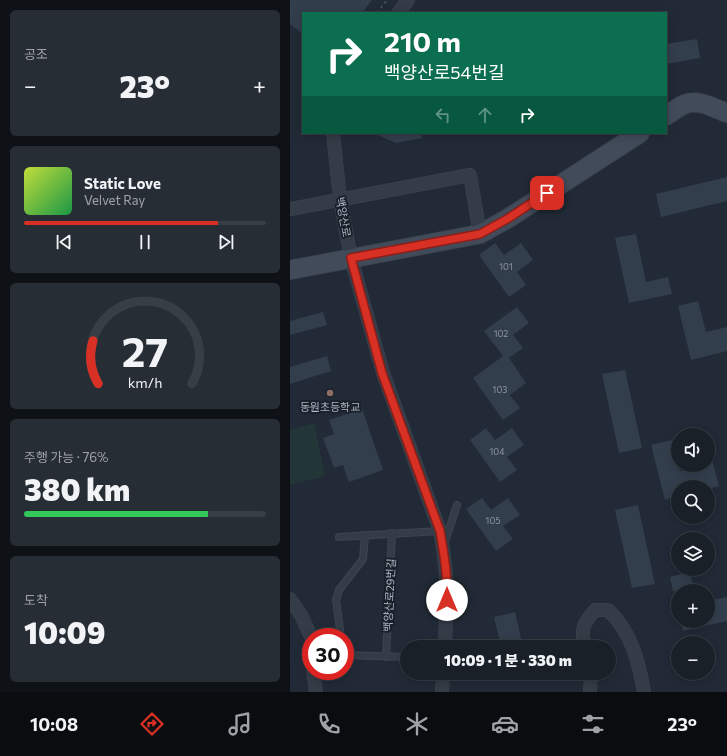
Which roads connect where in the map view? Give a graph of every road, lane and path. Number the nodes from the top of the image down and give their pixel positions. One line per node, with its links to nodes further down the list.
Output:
1 (387, 0): 3 (path)
2 (408, 0): 4 (street)
3 (378, 12)
4 (399, 12)
5 (727, 113): 6 (street)
6 (667, 115)
7 (333, 134): 9 (street, 백양산로)
8 (638, 134): 11 (street)
9 (340, 198): 10 (street); 11 (street); 12 (street, 백양산로)
10 (290, 208)
11 (480, 234): 12 (street)
12 (351, 258): 13 (street); 15 (street, 백양산로)
13 (290, 270)
14 (457, 505): 19 (lane)
15 (440, 531): 16 (lane); 19 (street, 백양산로)
16 (392, 533): 17 (lane); 26 (lane, 백양산로29번길)
17 (365, 535): 18 (lane); 22 (lane)
18 (339, 537)
19 (443, 548): 23 (street, 백양산로)
20 (290, 599): 21 (street)
21 (307, 628)
22 (340, 628)
23 (445, 640)
24 (583, 640): 34 (street)
25 (354, 655): 26 (lane)
26 (386, 657): 27 (lane)
27 (400, 657)
28 (314, 680): 31 (street)
29 (443, 680): 32 (street)
30 (591, 680): 33 (street)
31 (316, 692)
32 (442, 692)
33 (590, 692)
34 (644, 692)

